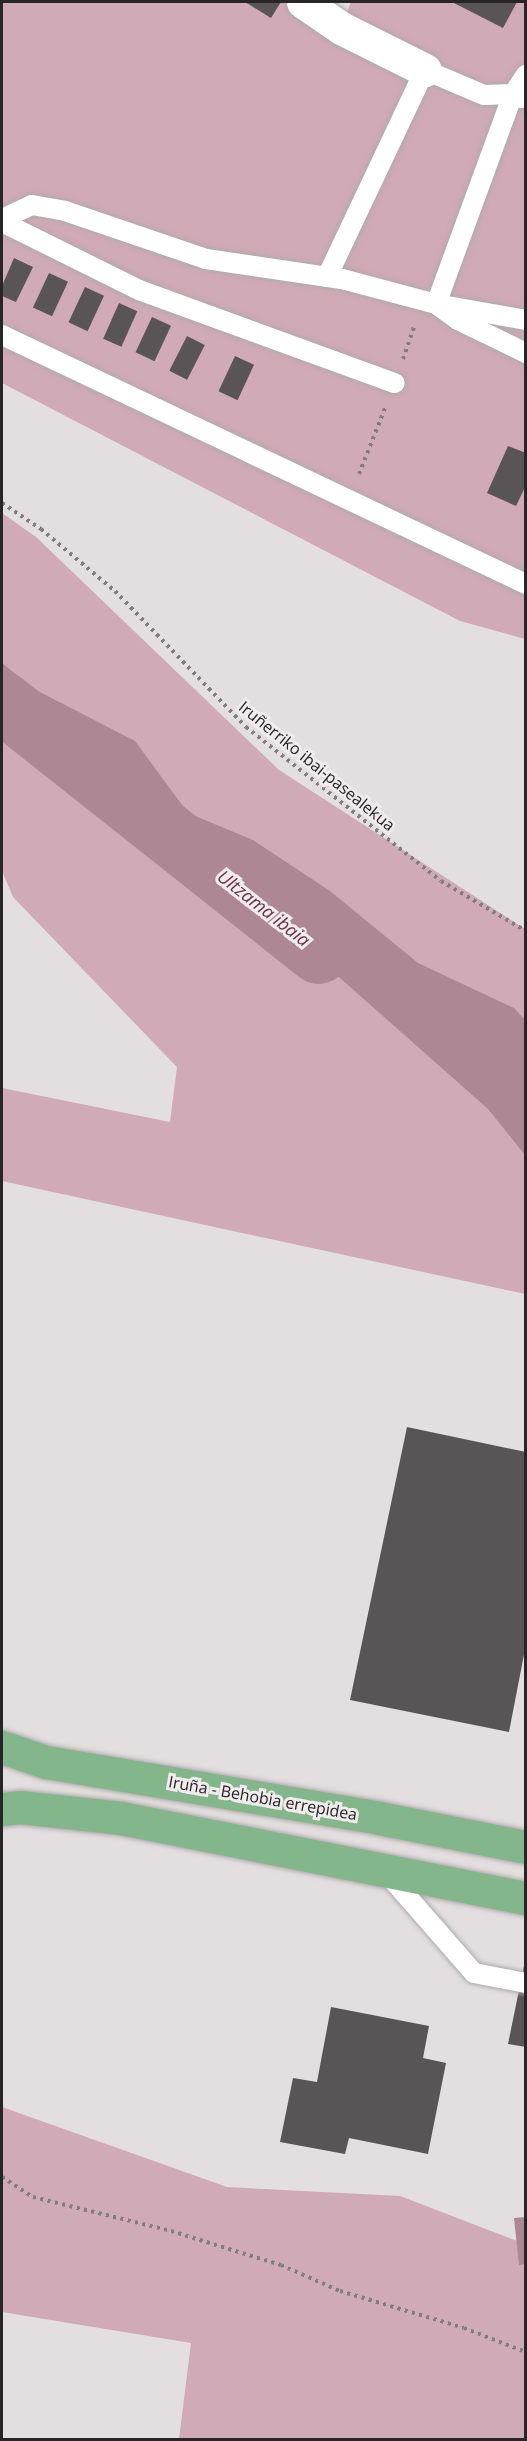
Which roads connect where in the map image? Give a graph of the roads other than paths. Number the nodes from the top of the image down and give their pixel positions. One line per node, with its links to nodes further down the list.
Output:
1 (303, 2): 2 (street)
2 (425, 70): 4 (lane); 6 (lane)
3 (525, 75): 4 (lane)
4 (519, 96): 7 (lane)
5 (2, 220): 6 (lane); 11 (lane)
6 (327, 277): 7 (lane)
7 (429, 302): 8 (lane); 10 (lane)
8 (525, 320)
9 (2, 335): 12 (lane)
10 (525, 353)
11 (395, 383)
12 (525, 584)
13 (2, 1747): 15 (highway, Iruña - Behobia errepidea)
14 (2, 1809): 16 (highway)
15 (525, 1847)
16 (384, 1869): 17 (highway); 18 (lane)
17 (525, 1898)
18 (525, 1983)

